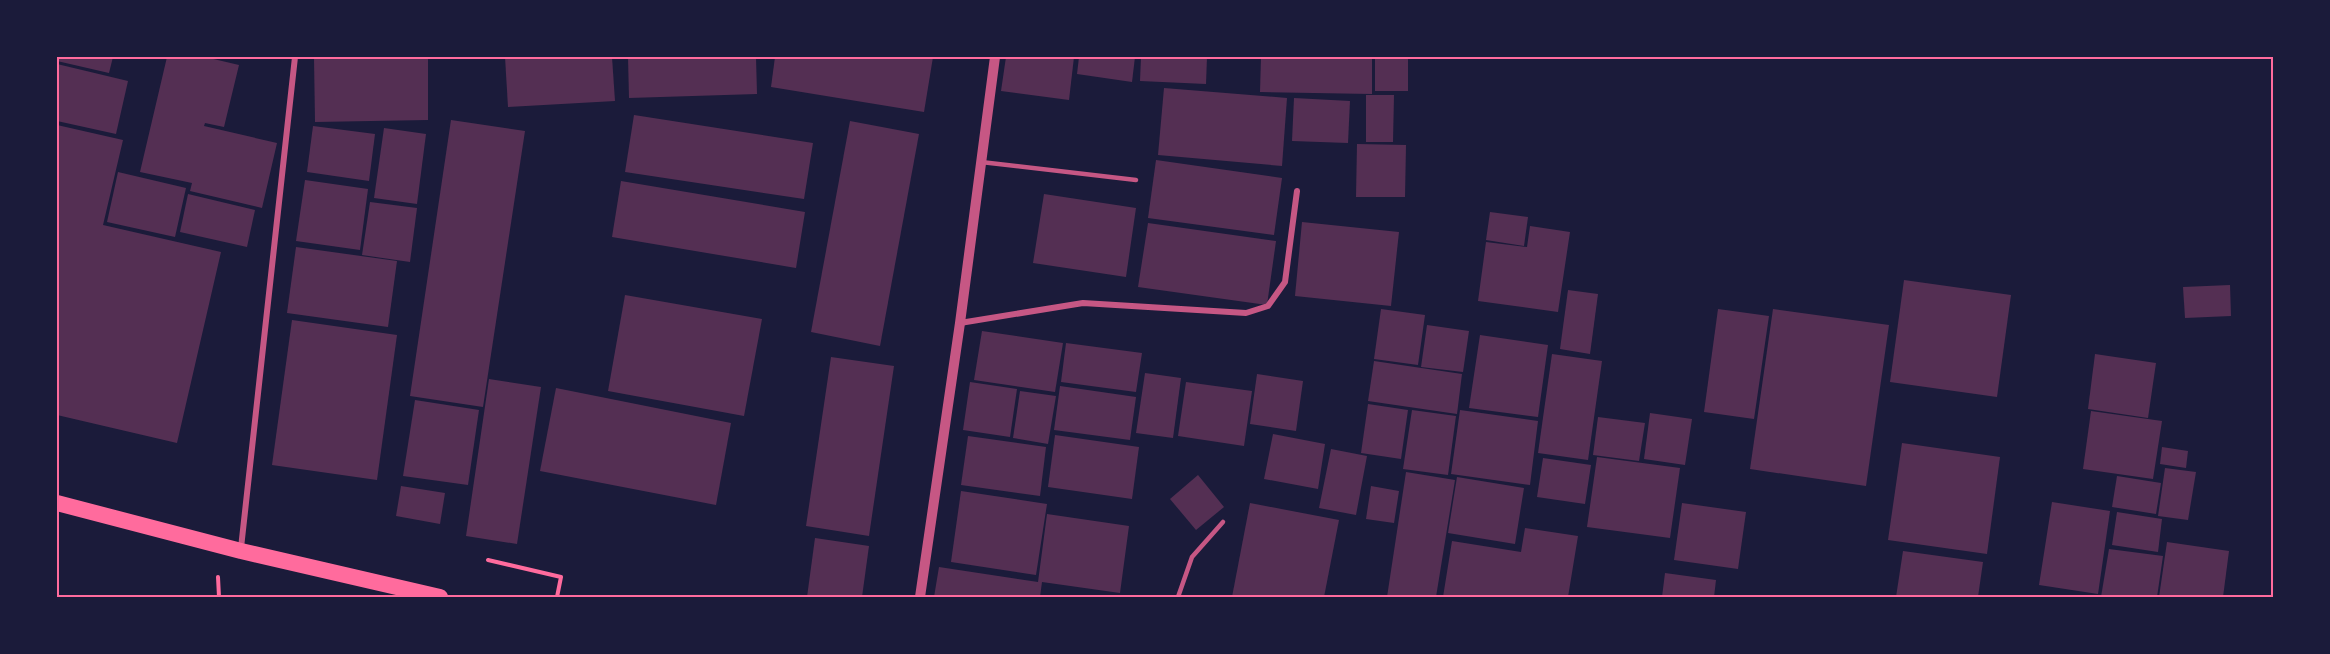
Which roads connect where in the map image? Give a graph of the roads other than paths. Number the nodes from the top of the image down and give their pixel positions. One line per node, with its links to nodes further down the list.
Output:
1 (295, 57): 9 (street)
2 (995, 57): 3 (street)
3 (981, 162): 4 (lane); 6 (street)
4 (1136, 180)
5 (1297, 191): 6 (street)
6 (960, 323): 11 (street)
7 (57, 503): 9 (highway)
8 (1223, 522): 12 (lane)
9 (241, 550): 10 (highway)
10 (440, 597)
11 (920, 597)
12 (1178, 597)

